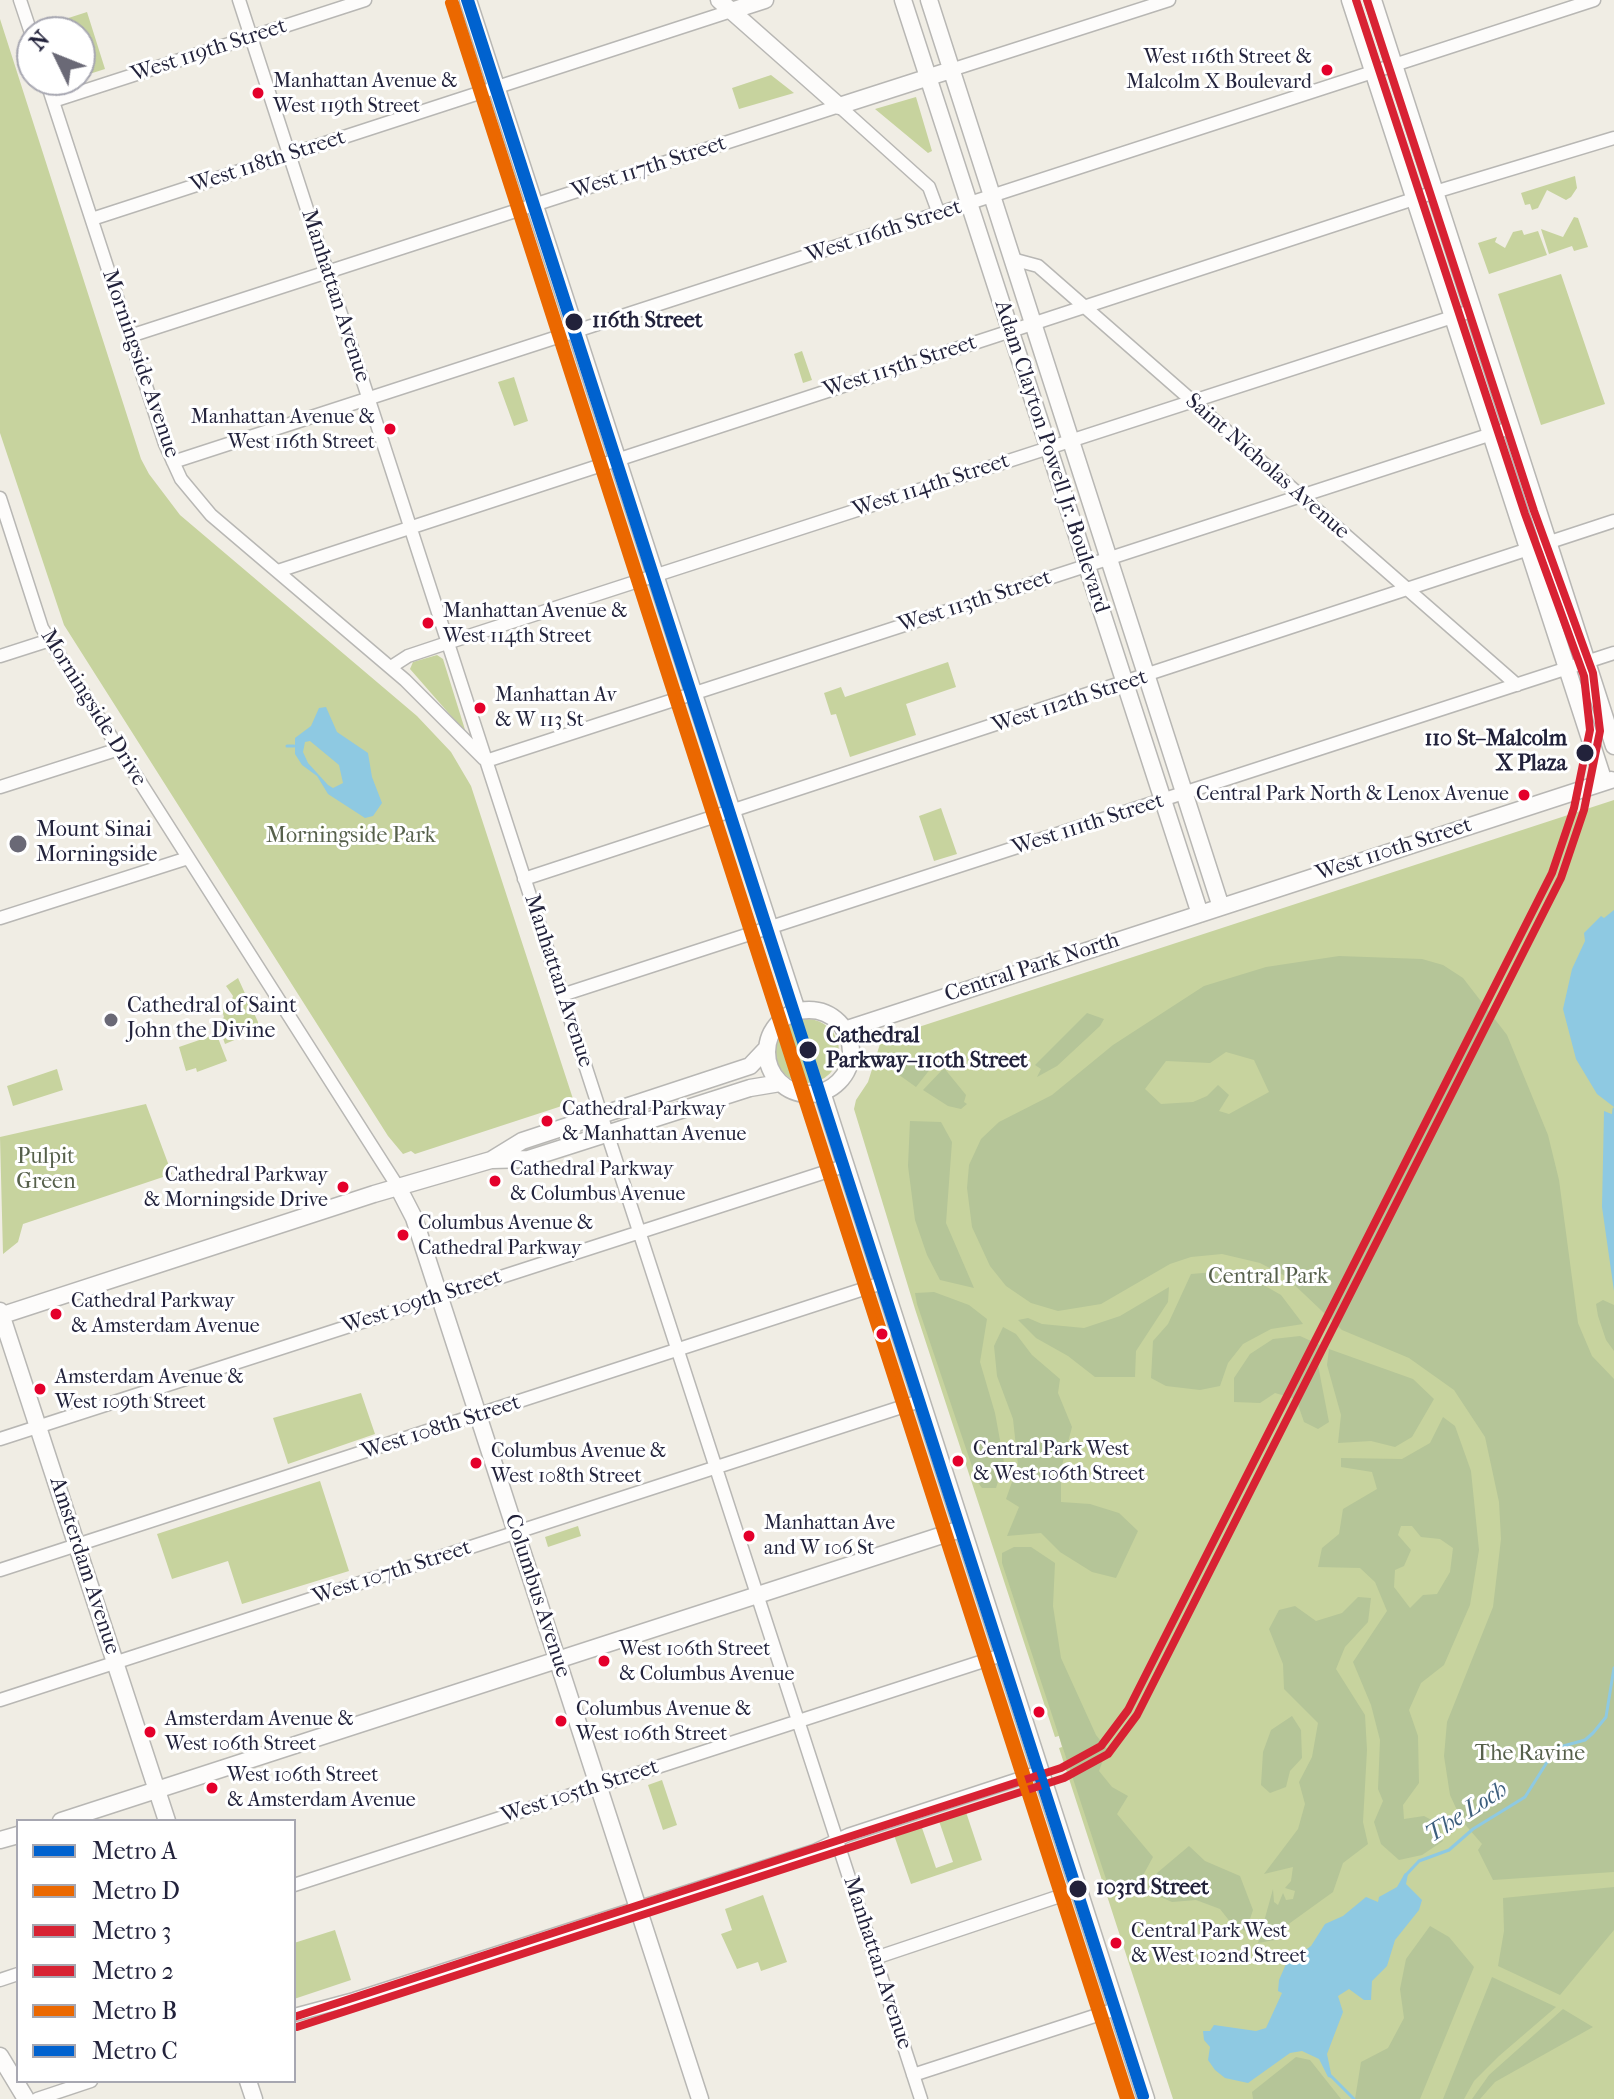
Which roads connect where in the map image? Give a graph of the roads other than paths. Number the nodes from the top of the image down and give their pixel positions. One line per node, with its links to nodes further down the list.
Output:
1 (239, 0): 12 (street, Manhattan Avenue)
2 (365, 0): 12 (street, West 119th Street)
3 (468, 0): 17 (main road)
4 (765, 0): 11 (main road, West 118th Street)
5 (903, 0): 16 (main road, Adam Clayton Powell Jr. Boulevard)
6 (929, 0): 14 (main road, Adam Clayton Powell Jr. Boulevard)
7 (1169, 0): 14 (street, West 117th Street)
8 (1350, 0): 15 (main road)
9 (1373, 0): 13 (main road)
10 (1594, 0): 13 (street, West 116th Street)
11 (725, 6): 17 (street, West 118th Street); 20 (main road)
12 (251, 37): 19 (street, West 119th Street); 22 (street, Manhattan Avenue)
13 (1394, 63): 15 (street, West 116th Street); 23 (main road)
14 (951, 70): 16 (main road, West 117th Street); 24 (main road, Adam Clayton Powell Jr. Boulevard)
15 (1373, 70): 24 (street, West 116th Street); 25 (main road)
16 (928, 77): 20 (main road, West 117th Street); 26 (main road, Adam Clayton Powell Jr. Boulevard)
17 (496, 87): 22 (street, West 118th Street); 27 (main road)
18 (51, 96): 19 (street, Morningside Avenue)
19 (53, 101): 29 (street, Morningside Avenue)
20 (839, 106): 27 (street, West 117th Street); 28 (street)
21 (1614, 138): 23 (street, West 115th Street)
22 (289, 155): 29 (street, West 118th Street); 31 (street, Manhattan Avenue)
23 (1435, 192): 25 (street, West 115th Street); 33 (main road)
24 (993, 197): 26 (street, West 116th Street); 30 (main road, Adam Clayton Powell Jr. Boulevard)
25 (1416, 200): 32 (street, West 115th Street); 34 (main road)
26 (969, 205): 28 (street, West 116th Street); 36 (main road, Adam Clayton Powell Jr. Boulevard)
27 (535, 206): 31 (street, West 117th Street); 37 (main road)
28 (939, 214): 37 (street, West 116th Street)
29 (92, 219): 38 (street, Morningside Avenue)
30 (1012, 259): 32 (street, Saint Nicholas Avenue); 35 (main road, Adam Clayton Powell Jr. Boulevard)
31 (327, 273): 38 (street, West 117th Street); 39 (street, Manhattan Avenue)
32 (1083, 307): 35 (street, West 115th Street); 40 (street, Saint Nicholas Avenue)
33 (1474, 310): 34 (street, West 114th Street); 41 (main road)
34 (1453, 317): 40 (street, West 114th Street); 42 (main road)
35 (1033, 323): 36 (street, West 115th Street); 43 (main road, Adam Clayton Powell Jr. Boulevard)
36 (1010, 331): 44 (main road, Adam Clayton Powell Jr. Boulevard); 45 (street, West 115th Street)
37 (576, 332): 39 (street, West 116th Street); 45 (main road)
38 (130, 336): 46 (street, Morningside Avenue)
39 (368, 400): 46 (street, West 116th Street); 51 (street, Manhattan Avenue)
40 (1192, 402): 43 (street, West 114th Street); 47 (street, Saint Nicholas Avenue)
41 (1510, 428): 42 (street, West 113th Street); 52 (main road)
42 (1490, 434): 47 (street, West 113th Street); 53 (main road)
43 (1072, 441): 44 (street, West 114th Street); 54 (main road, Adam Clayton Powell Jr. Boulevard)
44 (1048, 448): 55 (main road, Adam Clayton Powell Jr. Boulevard); 57 (street, West 114th Street)
45 (616, 459): 51 (street, West 115th Street); 57 (main road)
46 (173, 462): 56 (street, Morningside Avenue)
47 (1301, 497): 54 (street, West 113th Street); 58 (street, Saint Nicholas Avenue)
48 (0, 498): 49 (street, Morningside Drive)
49 (3, 516): 59 (street, Morningside Drive)
50 (1614, 521): 52 (street, West 112th Street)
51 (410, 525): 56 (street, West 115th Street); 60 (street, Manhattan Avenue)
52 (1549, 544): 53 (street, West 112th Street); 63 (main road)
53 (1530, 551): 58 (street, West 112th Street); 65 (main road)
54 (1111, 559): 55 (street, West 113th Street); 66 (main road, Adam Clayton Powell Jr. Boulevard)
55 (1086, 567): 67 (main road, Adam Clayton Powell Jr. Boulevard); 69 (street, West 113th Street)
56 (278, 571): 64 (street, Morningside Avenue)
57 (655, 576): 60 (street, West 114th Street); 69 (main road)
58 (1409, 591): 66 (street, West 112th Street); 68 (street, Saint Nicholas Avenue)
59 (50, 640): 62 (street); 71 (street, Morningside Drive)
60 (447, 643): 64 (street, West 114th Street); 72 (street, Manhattan Avenue)
61 (1614, 653): 63 (street, West 111th Street)
62 (0, 656)
63 (1589, 662): 65 (street, West 111th Street); 70 (main road)
64 (391, 667): 72 (street, Morningside Avenue)
65 (1567, 669): 68 (street, West 111th Street); 73 (main road)
66 (1148, 677): 67 (street, West 112th Street); 75 (main road, Adam Clayton Powell Jr. Boulevard)
67 (1124, 685): 76 (main road, Adam Clayton Powell Jr. Boulevard); 77 (street, West 112th Street)
68 (1517, 685): 75 (street, West 111th Street)
69 (693, 694): 72 (street, West 113th Street); 77 (main road)
70 (1614, 746)
71 (119, 749): 74 (street); 78 (street, Morningside Drive)
72 (486, 761): 79 (street, Manhattan Avenue)
73 (1609, 781): 80 (main road, West 110th Street)
74 (0, 787)
75 (1186, 793): 76 (street, West 111th Street); 80 (main road, Adam Clayton Powell Jr. Boulevard)
76 (1163, 800): 81 (main road, Adam Clayton Powell Jr. Boulevard); 83 (street, West 111th Street)
77 (732, 812): 79 (street, West 112th Street); 83 (main road)
78 (188, 858): 82 (street); 94 (street, Morningside Drive)
79 (524, 879): 84 (street, Manhattan Avenue)
80 (1221, 907): 81 (main road, Central Park North)
81 (1200, 914): 86 (main road, Central Park North)
82 (0, 918)
83 (769, 929): 84 (street, West 111th Street); 85 (main road)
84 (562, 995): 90 (street, Manhattan Avenue)
85 (797, 1011): 86 (main road); 87 (main road)
86 (844, 1030): 89 (main road)
87 (767, 1048): 88 (main road); 90 (main road)
88 (780, 1083): 89 (main road); 91 (main road)
89 (822, 1092): 93 (main road)
90 (602, 1117): 91 (street, Manhattan Avenue); 92 (main road)
91 (607, 1134): 92 (main road); 95 (street, Manhattan Avenue)
92 (491, 1160): 94 (main road)
93 (844, 1166): 95 (street, West 109th Street); 96 (main road)
94 (398, 1187): 97 (main road, Columbus Avenue); 98 (main road)
95 (640, 1232): 97 (street, West 109th Street); 99 (street, Manhattan Avenue)
96 (882, 1283): 99 (street, West 108th Street); 100 (main road)
97 (440, 1297): 101 (main road, Columbus Avenue); 102 (street, West 109th Street)
98 (1, 1314): 102 (main road, Amsterdam Avenue)
99 (678, 1350): 101 (street, West 108th Street); 104 (street, Manhattan Avenue)
100 (920, 1401): 104 (street, West 107th Street); 105 (main road)
101 (478, 1416): 106 (main road, Columbus Avenue); 107 (street, West 108th Street)
102 (39, 1426): 103 (street, West 109th Street); 107 (main road, Amsterdam Avenue)
103 (0, 1439)
104 (716, 1467): 106 (street, West 107th Street); 109 (street, Manhattan Avenue)
105 (961, 1529): 109 (main road); 110 (main road)
106 (516, 1532): 111 (main road, Columbus Avenue); 112 (street, West 107th Street)
107 (77, 1545): 108 (street, West 108th Street); 112 (main road, Amsterdam Avenue)
108 (0, 1570)
109 (757, 1594): 111 (main road); 114 (street, Manhattan Avenue)
110 (1002, 1655): 114 (street, West 105th Street); 115 (main road)
111 (558, 1659): 116 (main road, Columbus Avenue); 117 (main road)
112 (116, 1662): 113 (street, West 107th Street); 117 (main road, Amsterdam Avenue)
113 (0, 1700)
114 (798, 1722): 116 (street, West 105th Street); 120 (street, Manhattan Avenue)
115 (1040, 1772): 120 (street); 122 (main road)
116 (599, 1786): 121 (street, West 105th Street); 123 (main road, Columbus Avenue)
117 (157, 1789): 118 (main road); 119 (main road, Amsterdam Avenue)
118 (67, 1819)
119 (166, 1819)
120 (837, 1841): 123 (street); 124 (street, Manhattan Avenue)
121 (296, 1884)
122 (1078, 1890): 124 (street); 125 (main road)
123 (638, 1907): 126 (street); 132 (main road, Columbus Avenue)
124 (875, 1958): 128 (street, Manhattan Avenue)
125 (1116, 2009): 128 (street); 134 (main road)
126 (296, 2014)
127 (0, 2056): 129 (main road)
128 (913, 2075): 133 (street, Manhattan Avenue)
129 (16, 2082)
130 (85, 2083): 131 (street)
131 (37, 2099)
132 (700, 2099)
133 (921, 2099)
134 (1146, 2099)

